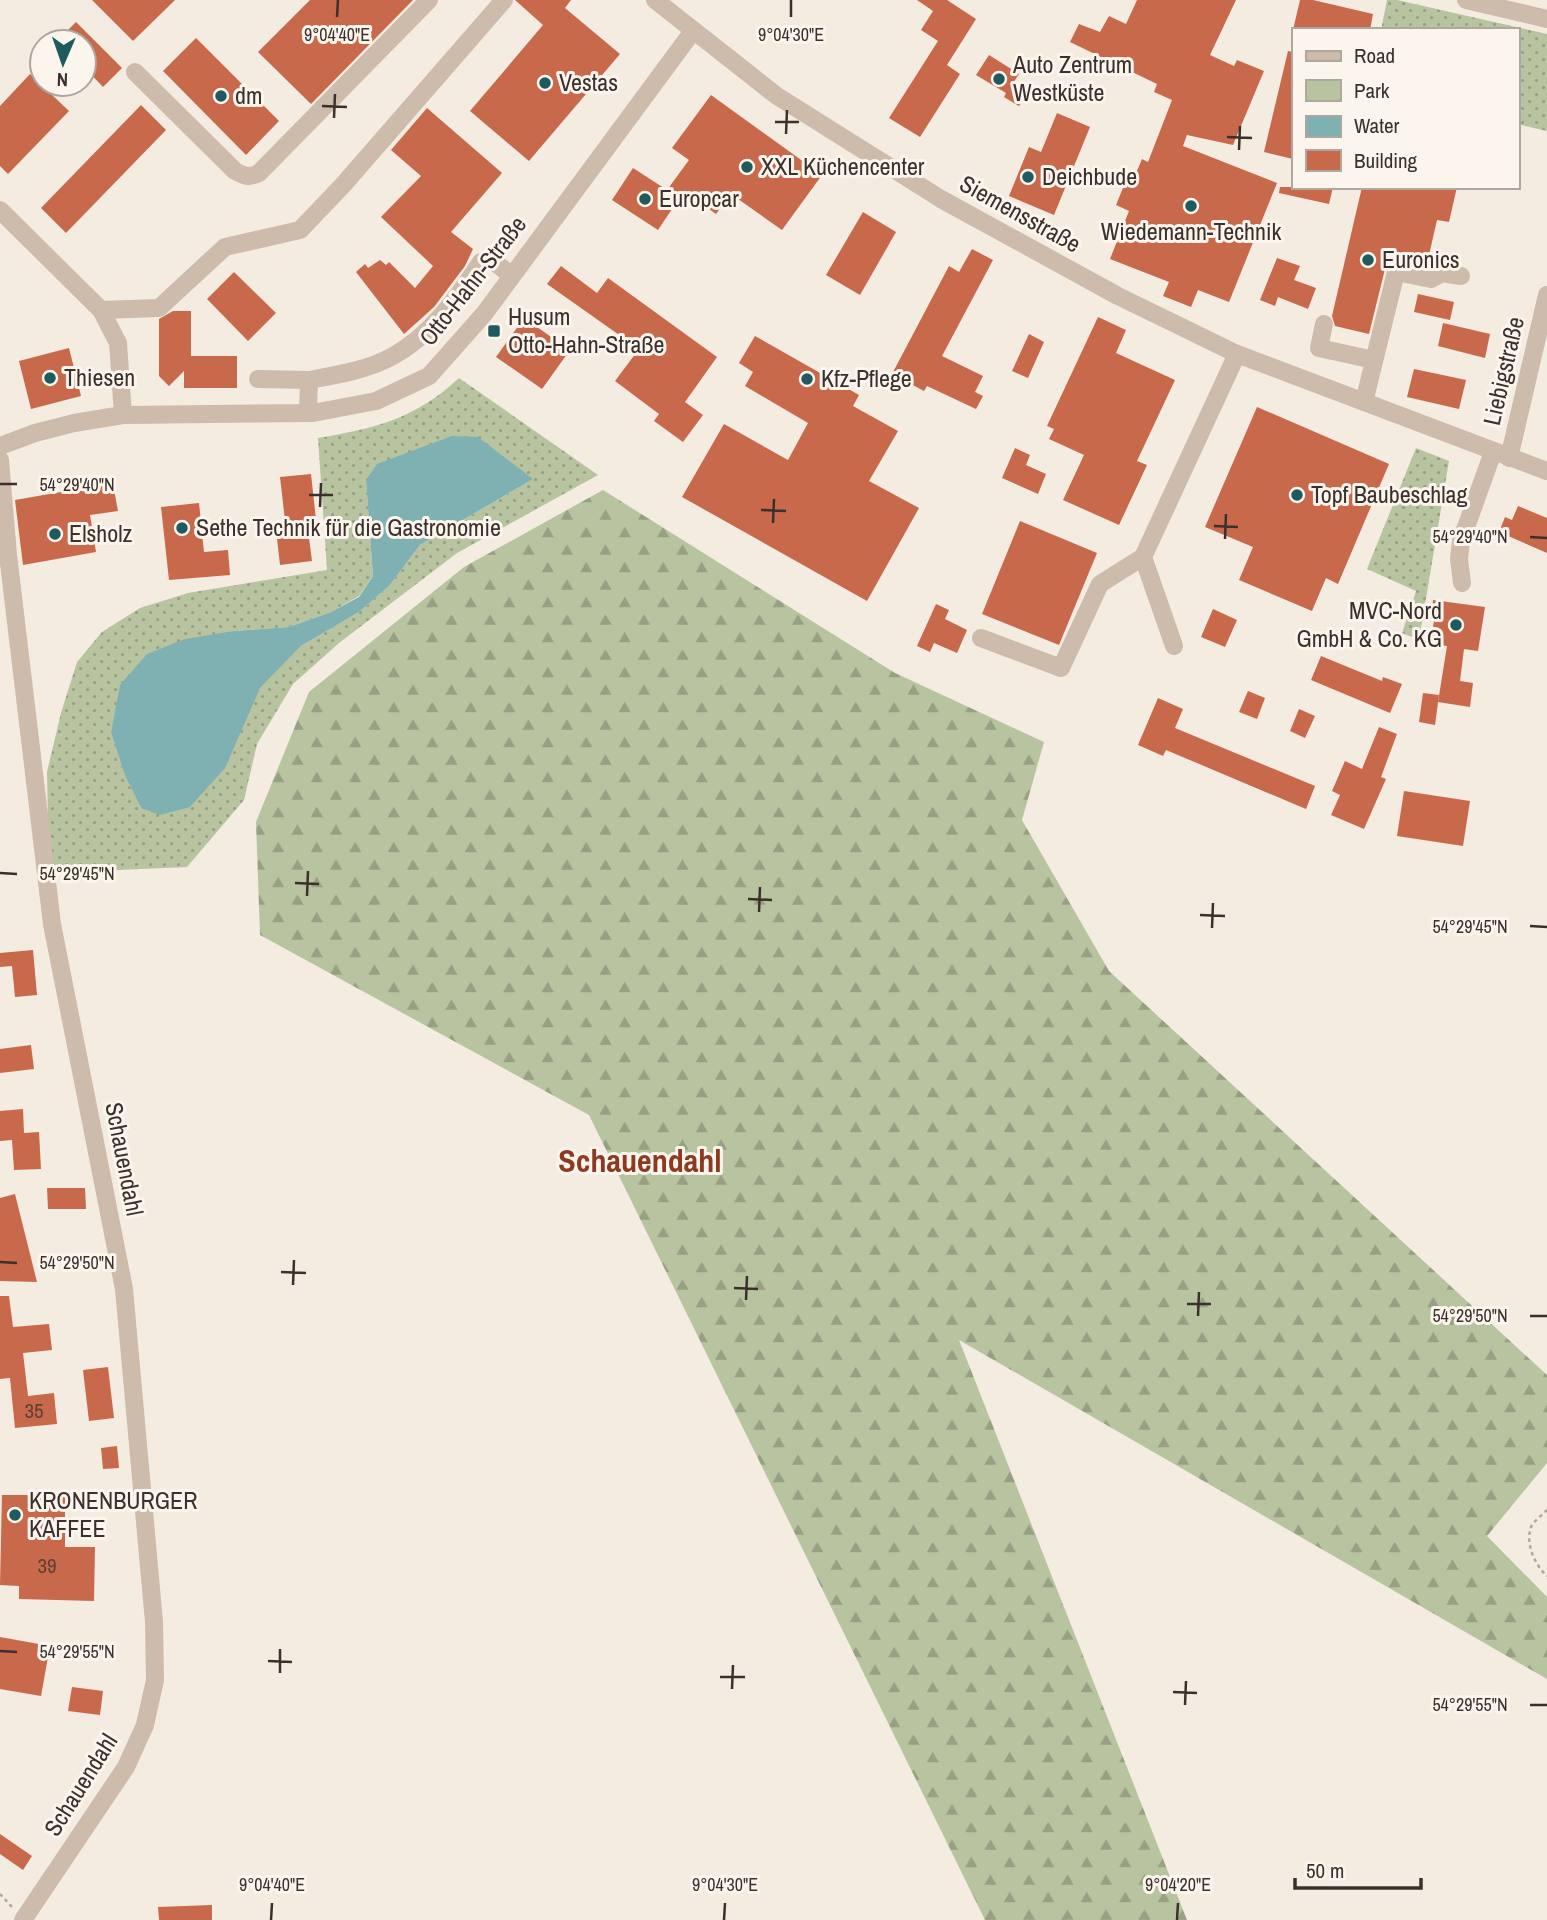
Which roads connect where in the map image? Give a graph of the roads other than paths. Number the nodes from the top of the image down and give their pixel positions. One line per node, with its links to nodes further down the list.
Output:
1 (429, 0): 7 (street)
2 (504, 0): 12 (street)
3 (655, 0): 6 (street, Siemensstraße)
4 (1466, 0): 5 (street)
5 (1547, 19)
6 (692, 31): 9 (street, Otto-Hahn-Straße); 14 (street, Siemensstraße)
7 (135, 72)
8 (0, 210): 12 (street)
9 (511, 276): 17 (street); 19 (street, Otto-Hahn-Straße)
10 (1461, 276): 15 (street)
11 (1547, 295): 22 (street, Liebigstraße)
12 (101, 310): 20 (street)
13 (1324, 324): 15 (street)
14 (1237, 354): 18 (street, Siemensstraße); 25 (street)
15 (1374, 360): 18 (street)
16 (258, 379): 17 (street)
17 (309, 380): 19 (street)
18 (1364, 402): 22 (street, Siemensstraße)
19 (308, 413): 20 (street, Otto-Hahn-Straße)
20 (123, 415): 21 (street, Otto-Hahn-Straße)
21 (0, 446)
22 (1501, 455): 24 (street, Siemensstraße); 26 (street, Liebigstraße)
23 (0, 460): 29 (street, Schauendahl)
24 (1547, 471)
25 (1143, 557): 27 (street); 28 (street)
26 (1462, 583)
27 (981, 638)
28 (1174, 646)
29 (23, 1920)

